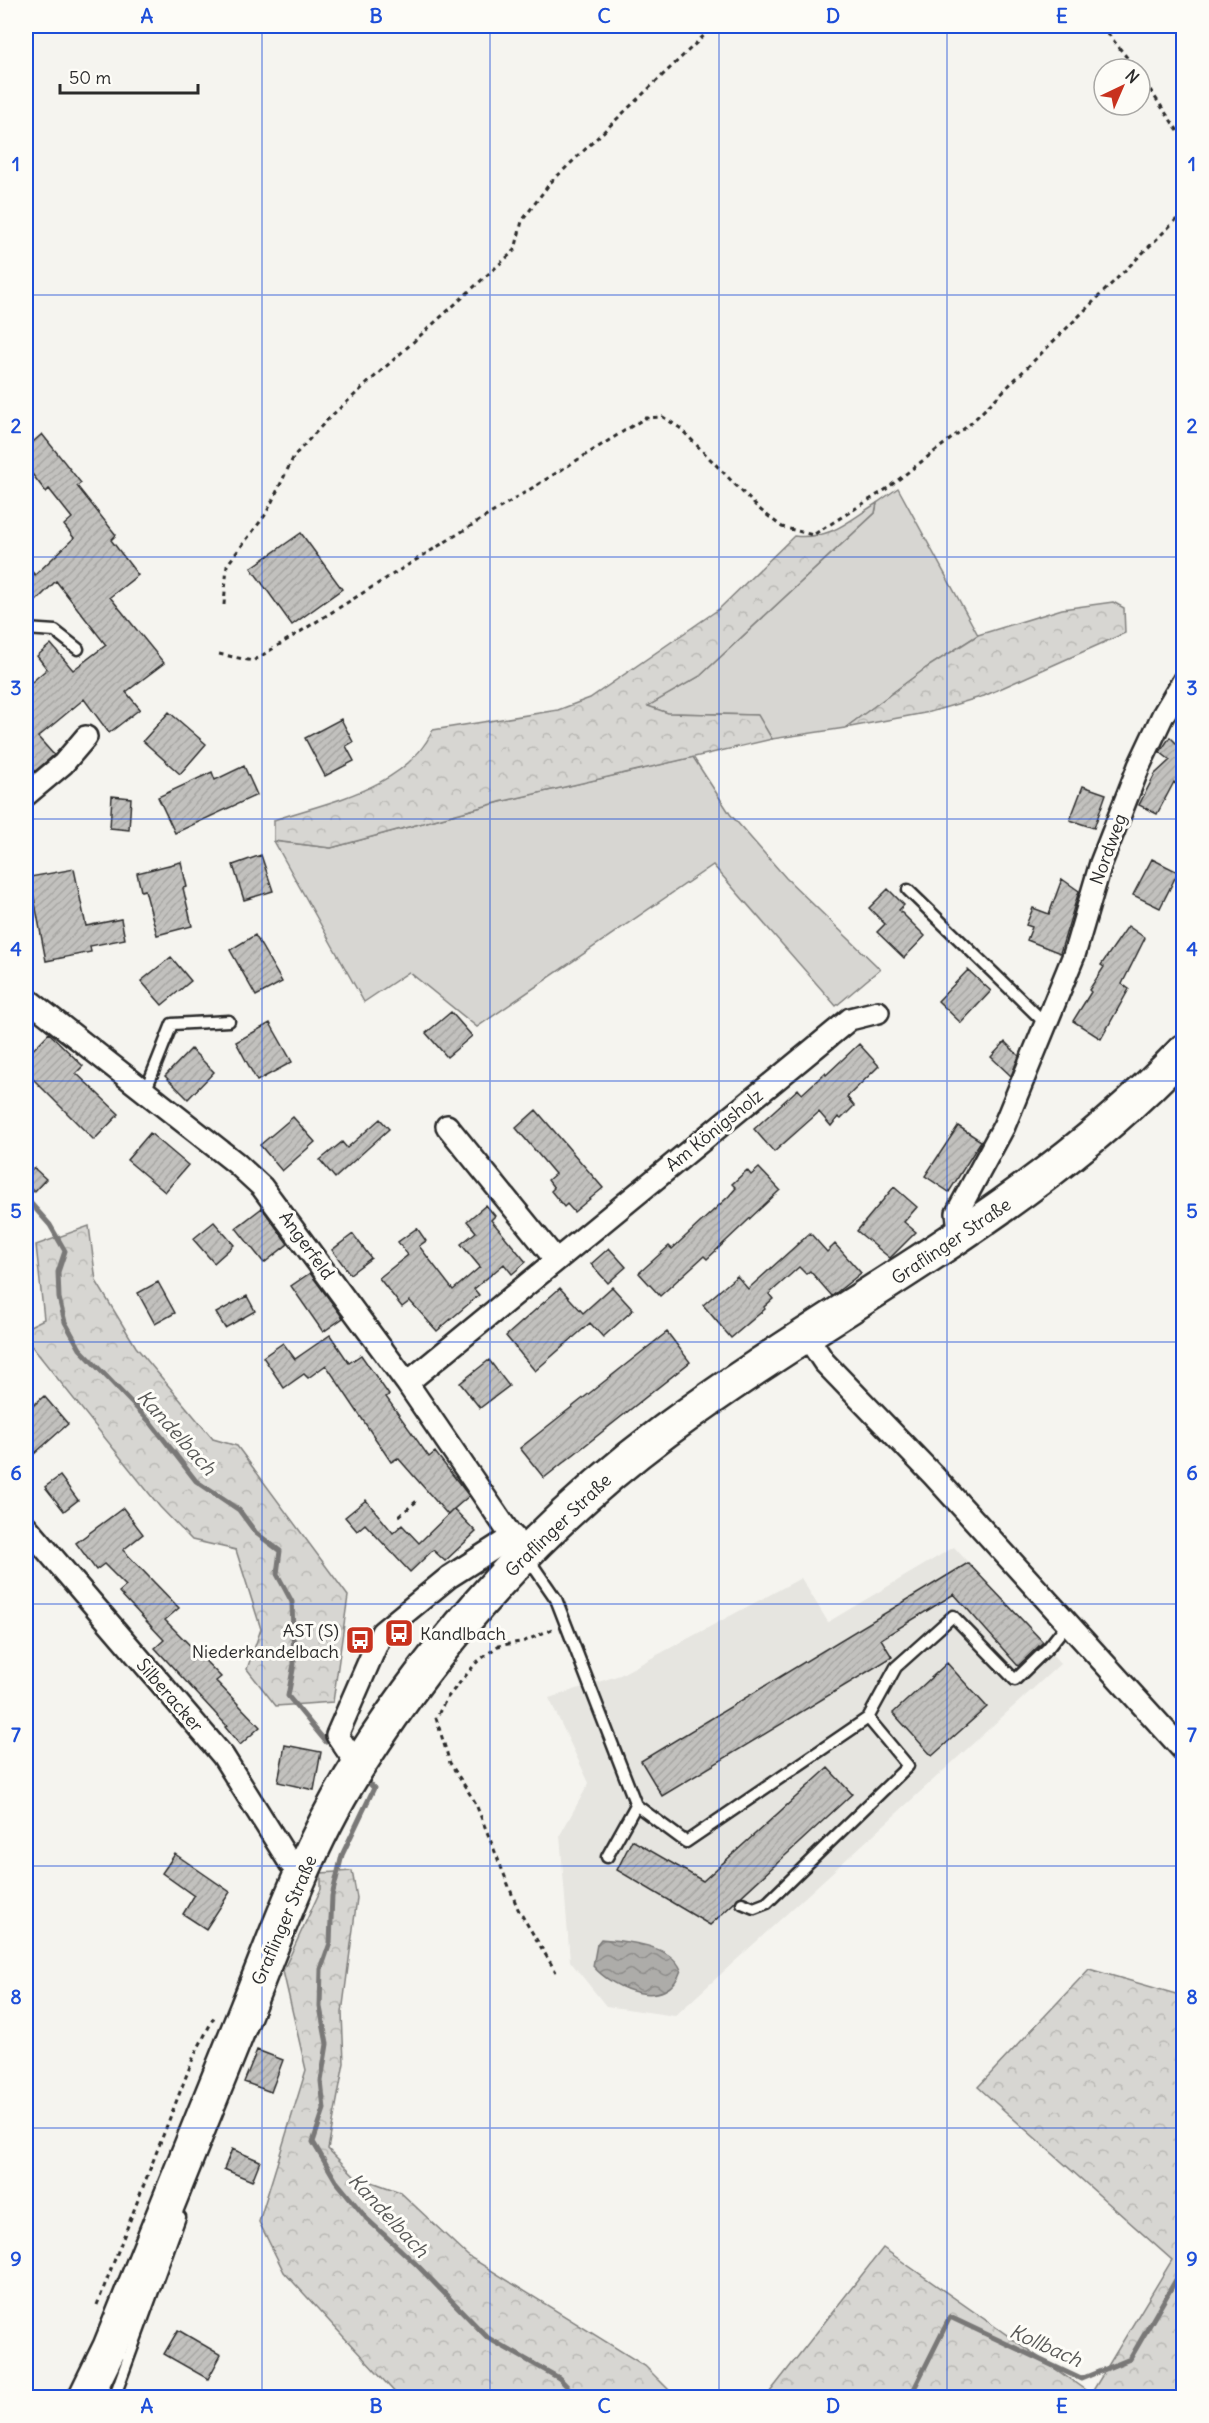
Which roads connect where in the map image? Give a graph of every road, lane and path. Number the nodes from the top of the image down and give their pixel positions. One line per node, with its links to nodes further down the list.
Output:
1 (714, 26): 7 (path)
2 (1102, 26): 3 (path)
3 (1127, 57)
4 (1152, 93): 5 (path)
5 (1184, 140)
6 (1184, 212): 10 (path)
7 (224, 605)
8 (26, 629): 9 (lane)
9 (78, 649)
10 (219, 654)
11 (1184, 680): 18 (street, Nordweg)
12 (86, 737): 13 (street)
13 (26, 795)
14 (908, 890): 18 (lane)
15 (26, 998): 20 (street, Angerfeld)
16 (878, 1012): 23 (street, Am Königsholz)
17 (229, 1021): 20 (lane)
18 (1047, 1025): 22 (street, Nordweg)
19 (1184, 1052): 22 (main road, Graflinger Straße)
20 (146, 1092): 25 (street, Angerfeld)
21 (447, 1126): 23 (street)
22 (960, 1238): 24 (main road, Graflinger Straße)
23 (555, 1260): 25 (street, Am Königsholz)
24 (806, 1335): 29 (main road, Graflinger Straße); 31 (street)
25 (407, 1383): 29 (street, Angerfeld)
26 (417, 1500): 27 (path)
27 (399, 1515)
28 (26, 1526): 37 (street, Silberacker)
29 (518, 1545): 30 (lane); 34 (main road, Graflinger Straße); 34 (street)
30 (565, 1623): 35 (lane); 39 (path)
31 (1067, 1624): 32 (lane); 33 (street)
32 (868, 1718): 35 (lane); 38 (lane)
33 (1184, 1751)
34 (358, 1766): 37 (main road, Graflinger Straße)
35 (636, 1805): 36 (lane)
36 (607, 1857)
37 (302, 1873): 40 (main road, Graflinger Straße)
38 (742, 1903)
39 (556, 1972)
40 (184, 2191): 41 (main road, Graflinger Straße); 42 (lane)
41 (85, 2397)
42 (114, 2397)

